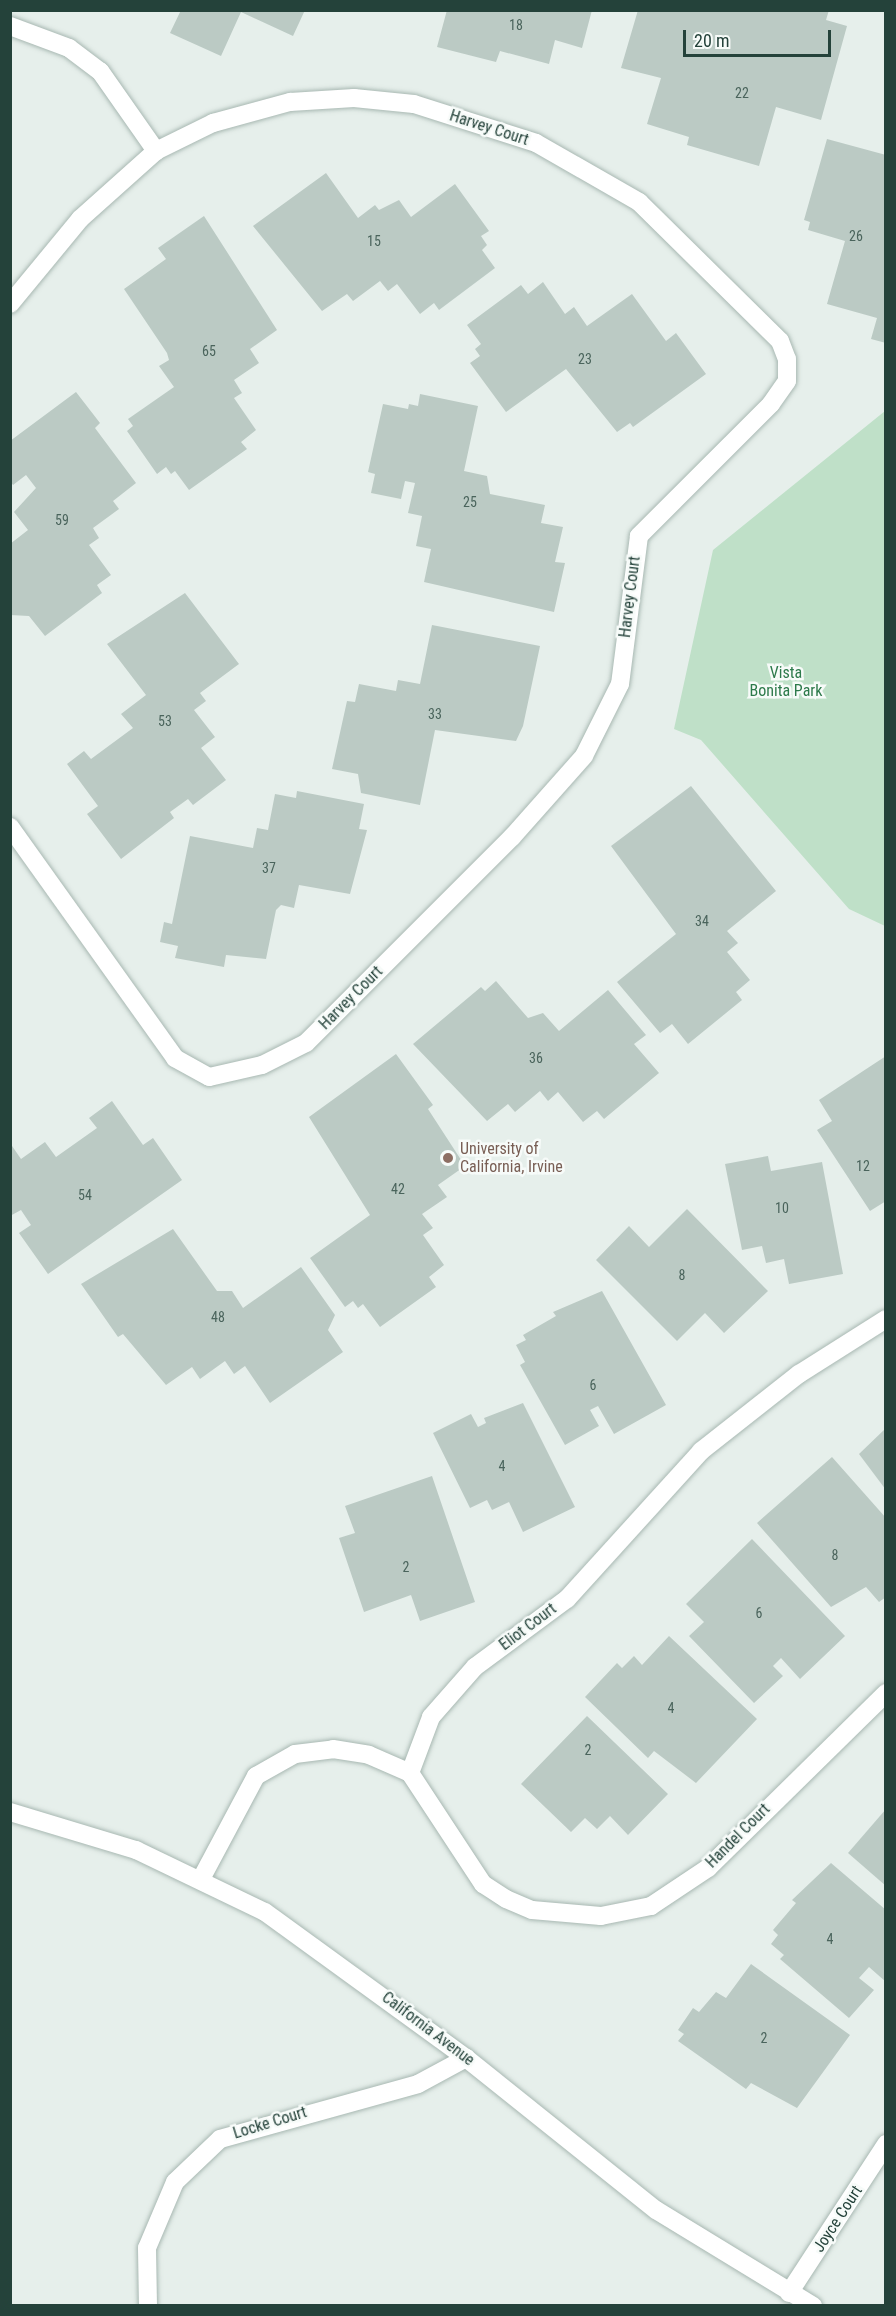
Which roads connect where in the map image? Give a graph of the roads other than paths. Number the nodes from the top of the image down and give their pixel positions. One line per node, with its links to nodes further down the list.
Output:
1 (10, 26): 2 (street)
2 (156, 151): 3 (street, Harvey Court); 4 (street, Harvey Court)
3 (10, 304)
4 (10, 827)
5 (885, 1318): 7 (street, Eliot Court)
6 (885, 1693): 7 (street, Handel Court)
7 (410, 1773): 9 (street)
8 (10, 1812): 9 (street, California Avenue)
9 (201, 1879): 10 (street, California Avenue)
10 (466, 2058): 12 (street, California Avenue); 13 (street, Locke Court)
11 (885, 2144): 12 (street, Joyce Court)
12 (789, 2293): 14 (street, California Avenue)
13 (148, 2306)
14 (813, 2306)

